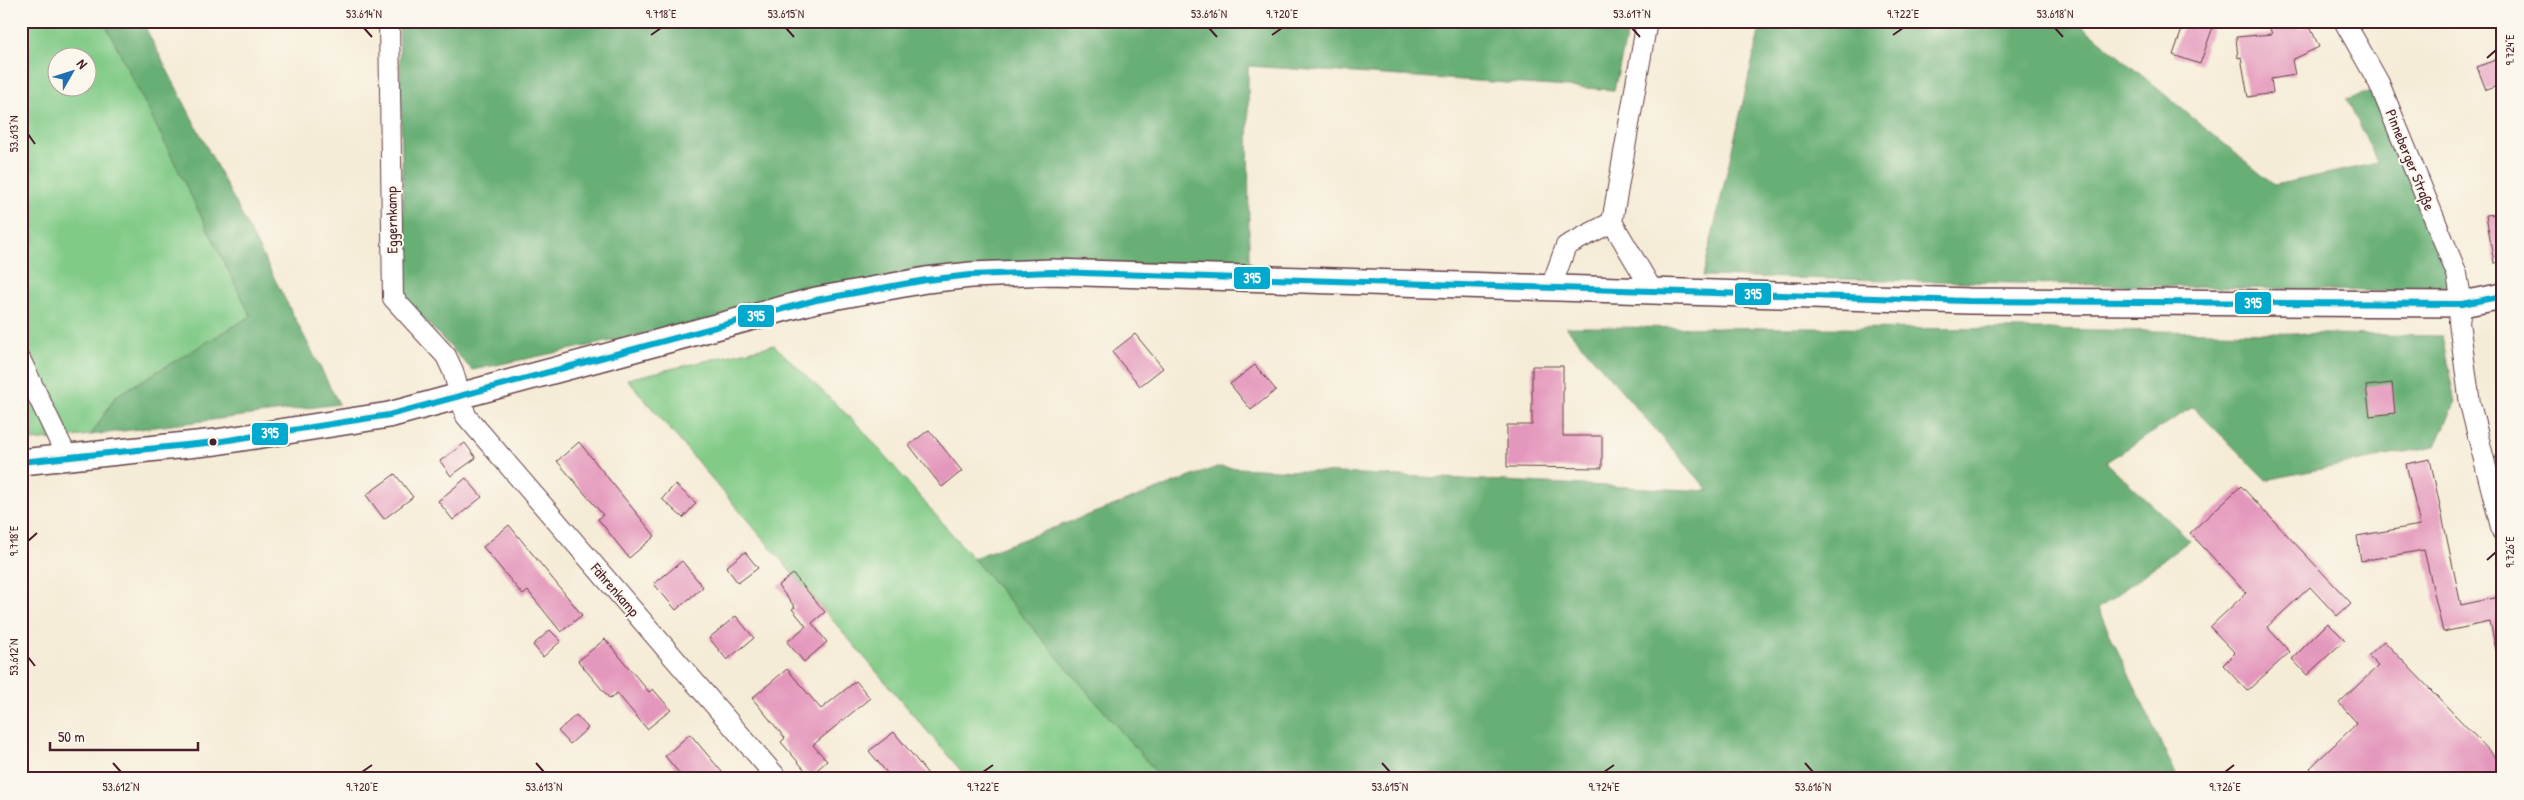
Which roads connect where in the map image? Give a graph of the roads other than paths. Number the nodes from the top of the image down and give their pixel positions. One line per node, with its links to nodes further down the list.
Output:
1 (389, 21): 10 (street, Eggernkamp)
2 (1647, 21): 4 (street)
3 (2344, 21): 8 (street, Pinneberger Straße)
4 (1612, 222): 5 (street); 6 (street)
5 (1552, 287): 6 (main road); 10 (main road)
6 (1654, 293): 8 (main road)
7 (2503, 296): 8 (main road)
8 (2462, 304): 13 (street, Pinneberger Straße)
9 (21, 361): 11 (street)
10 (461, 396): 11 (main road); 14 (street, Fährenkamp)
11 (68, 459): 12 (main road)
12 (21, 462)
13 (2502, 532)
14 (778, 779)

